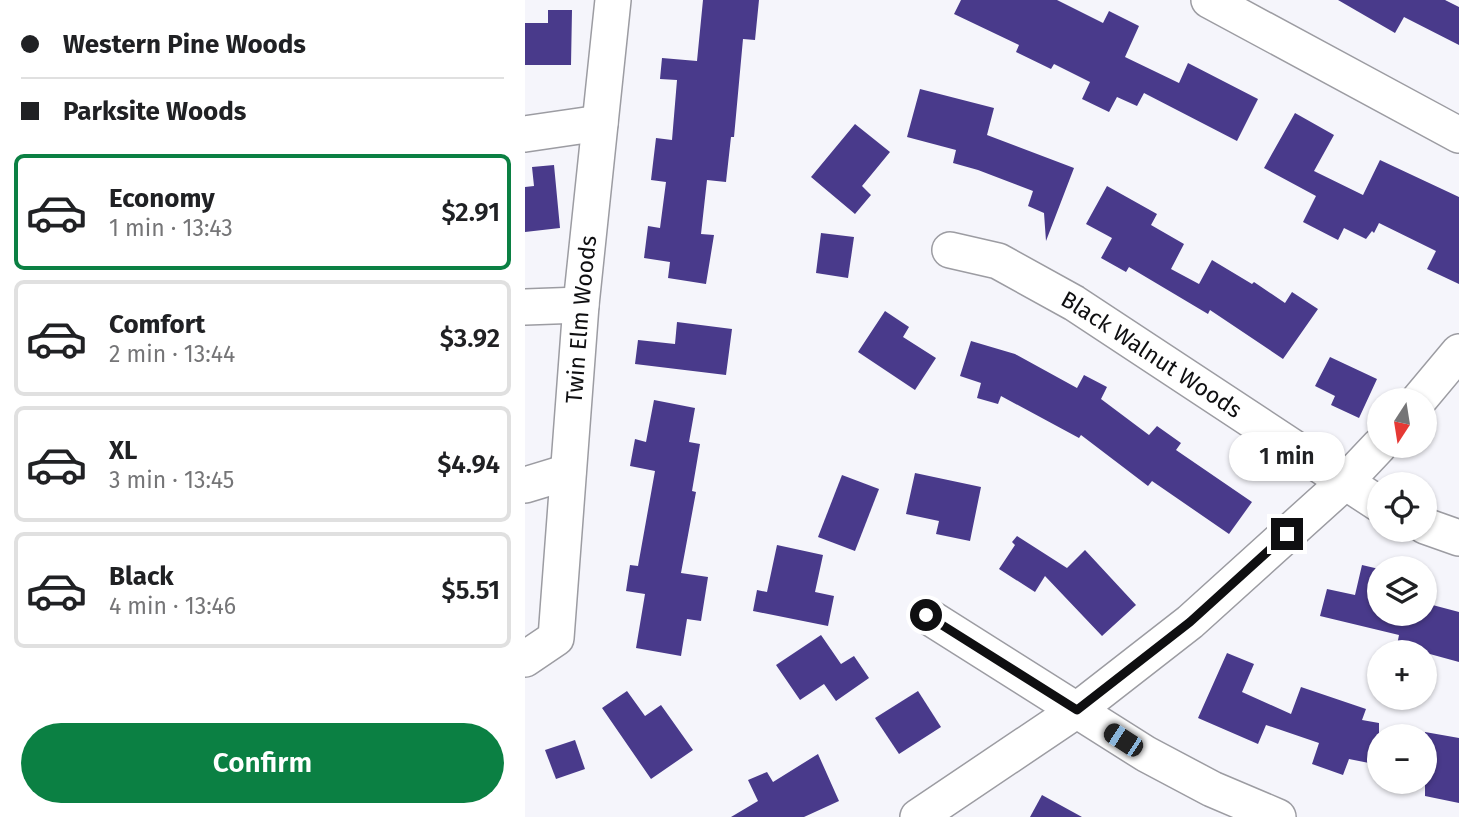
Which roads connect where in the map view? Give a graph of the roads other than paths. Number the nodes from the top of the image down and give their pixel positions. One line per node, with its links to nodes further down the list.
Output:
1 (613, 0): 3 (street, Twin Elm Woods)
2 (1209, 0): 5 (street)
3 (600, 123): 4 (street); 7 (street, Twin Elm Woods)
4 (525, 134)
5 (1459, 135)
6 (950, 250): 13 (street, Black Walnut Woods)
7 (580, 305): 8 (street); 12 (street, Twin Elm Woods)
8 (525, 307)
9 (1459, 352): 10 (street)
10 (1429, 388)
11 (1368, 458): 13 (street)
12 (568, 472): 14 (street); 19 (street, Twin Elm Woods)
13 (1345, 482): 15 (street, Black Walnut Woods); 20 (street)
14 (525, 485)
15 (1367, 496)
16 (1437, 531): 17 (street)
17 (1459, 538)
18 (926, 615): 20 (street)
19 (525, 659)
20 (1077, 710): 21 (street); 22 (street)
21 (918, 817)
22 (1278, 817)

